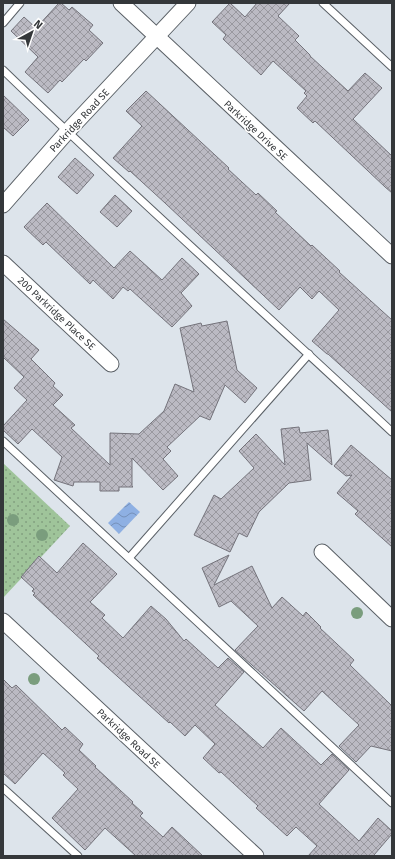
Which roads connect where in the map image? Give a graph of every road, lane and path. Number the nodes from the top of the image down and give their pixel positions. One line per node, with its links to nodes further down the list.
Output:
1 (20, 3): 5 (lane)
2 (121, 3): 6 (street, Parkridge Drive SE)
3 (188, 3): 6 (street, Parkridge Road SE)
4 (323, 3): 7 (lane)
5 (3, 23)
6 (157, 38): 9 (street, Parkridge Road SE); 11 (street, Parkridge Drive SE)
7 (392, 67)
8 (3, 70): 9 (lane)
9 (67, 132): 10 (street, Parkridge Road SE); 13 (lane)
10 (3, 205)
11 (392, 256)
12 (3, 263): 14 (street, 200 Parkridge Place SE)
13 (309, 354): 15 (lane); 18 (lane)
14 (112, 364)
15 (392, 432)
16 (3, 441): 18 (lane)
17 (322, 552): 19 (street)
18 (129, 558): 22 (lane)
19 (392, 619)
20 (3, 621): 24 (street, Parkridge Road SE)
21 (3, 788): 23 (lane)
22 (392, 803)
23 (78, 856)
24 (256, 856)

